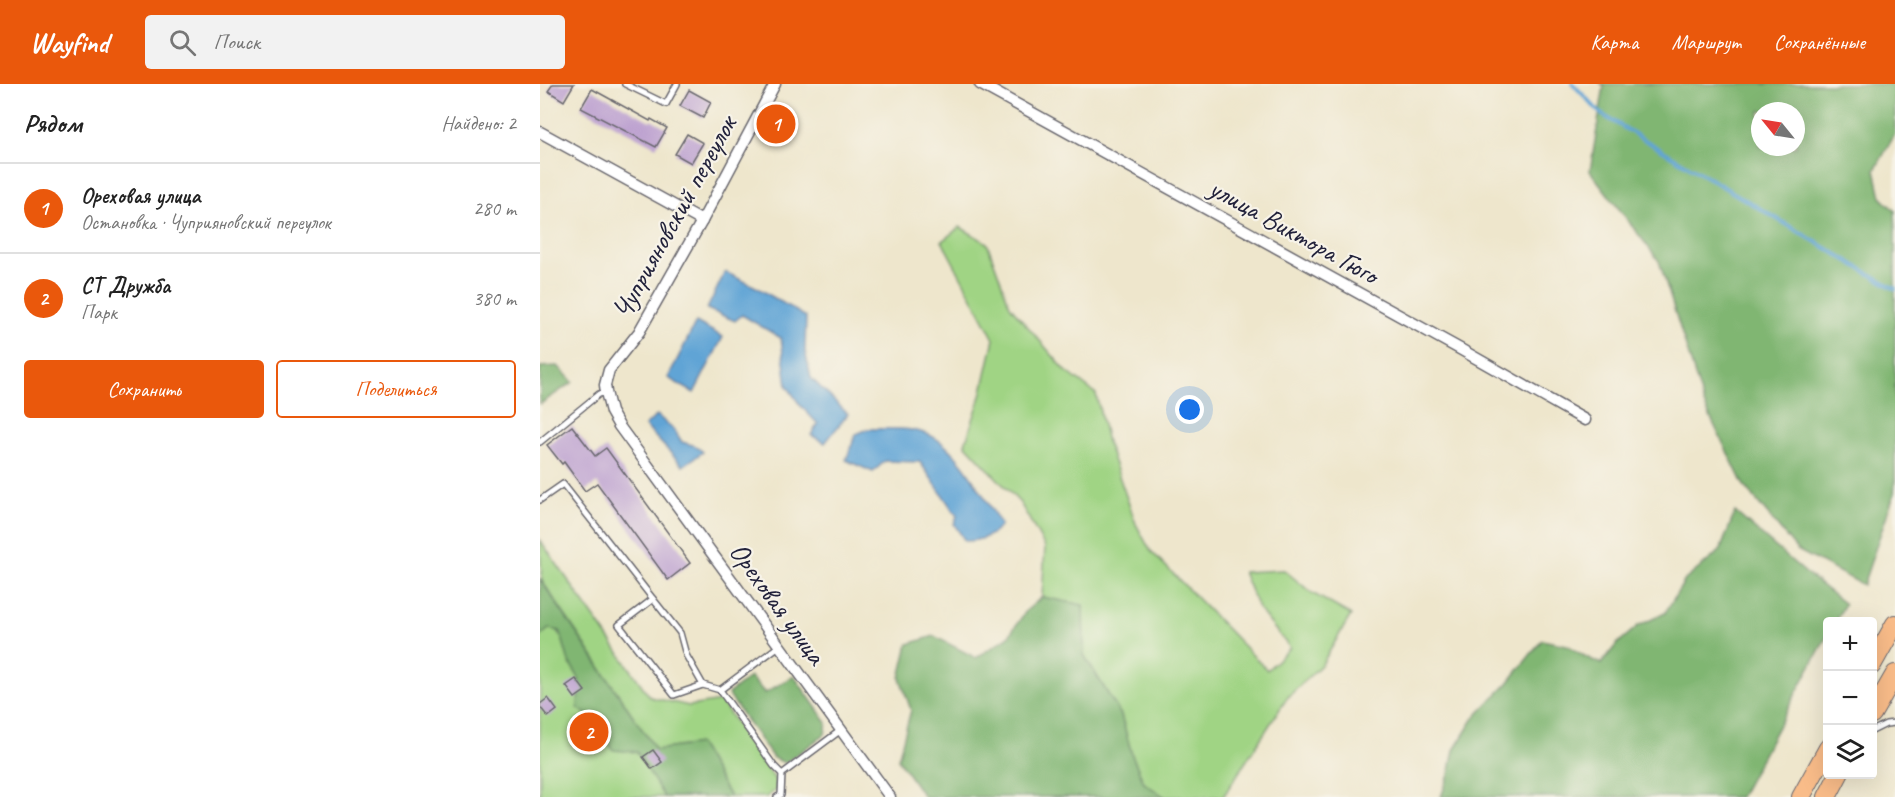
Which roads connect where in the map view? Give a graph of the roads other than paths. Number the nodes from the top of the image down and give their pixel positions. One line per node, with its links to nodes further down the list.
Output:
1 (625, 84): 2 (lane)
2 (676, 84)
3 (775, 84): 6 (street, Чуприяновский переулок)
4 (980, 84): 9 (street, улица Виктора Гюго)
5 (540, 132): 6 (street)
6 (702, 221): 7 (street, Чуприяновский переулок)
7 (609, 370): 8 (street, Ореховая улица)
8 (606, 392): 10 (lane); 14 (street, Ореховая улица)
9 (1585, 420)
10 (540, 442)
11 (540, 500): 12 (lane)
12 (653, 598): 17 (lane); 17 (lane)
13 (1895, 624): 15 (highway)
14 (779, 646): 18 (lane); 22 (street, Ореховая улица)
15 (1877, 656)
16 (1895, 674): 19 (highway)
17 (703, 684): 18 (lane)
18 (720, 690): 24 (lane)
19 (1877, 705)
20 (1895, 723): 21 (lane)
21 (1877, 728)
22 (841, 730): 24 (lane); 27 (street, Ореховая улица)
23 (1823, 754): 28 (highway)
24 (782, 774): 26 (lane)
25 (1836, 779): 29 (highway)
26 (777, 797)
27 (890, 797)
28 (1800, 797)
29 (1827, 797)

